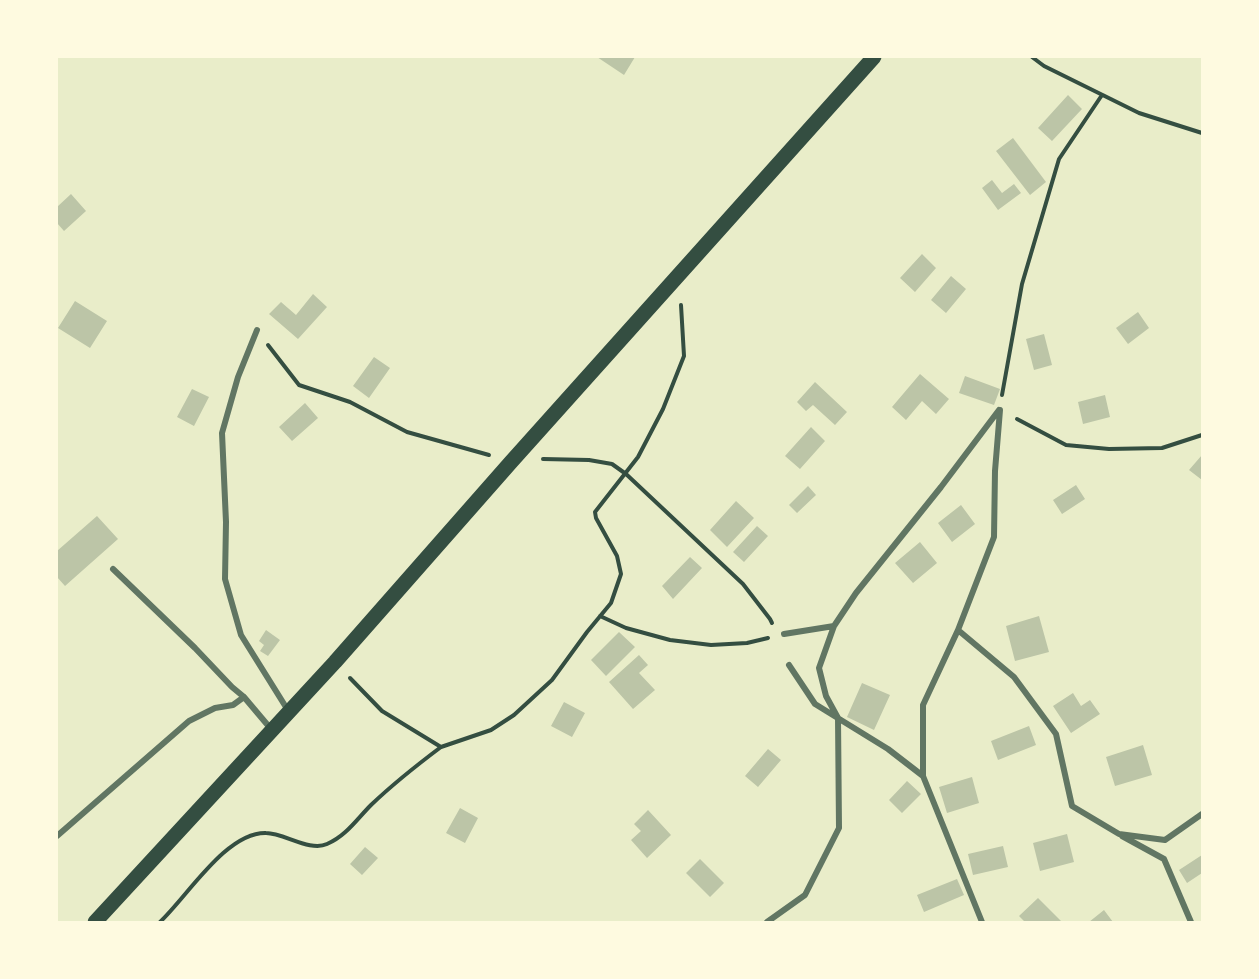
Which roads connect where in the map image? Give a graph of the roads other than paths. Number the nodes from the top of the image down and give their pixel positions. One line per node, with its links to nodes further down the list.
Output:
1 (874, 57): 9 (main road)
2 (257, 330): 9 (street)
3 (113, 569): 8 (street)
4 (834, 626): 5 (street); 6 (street); 10 (street)
5 (958, 630): 12 (street); 14 (street)
6 (780, 635)
7 (789, 665): 10 (street)
8 (244, 697): 11 (street); 15 (street)
9 (289, 712): 11 (main road)
10 (838, 718): 12 (street); 17 (street)
11 (272, 731): 16 (main road)
12 (923, 776): 18 (street)
13 (1202, 814): 14 (street)
14 (1119, 834): 19 (street)
15 (57, 836)
16 (95, 922)
17 (767, 922)
18 (982, 922)
19 (1191, 922)

